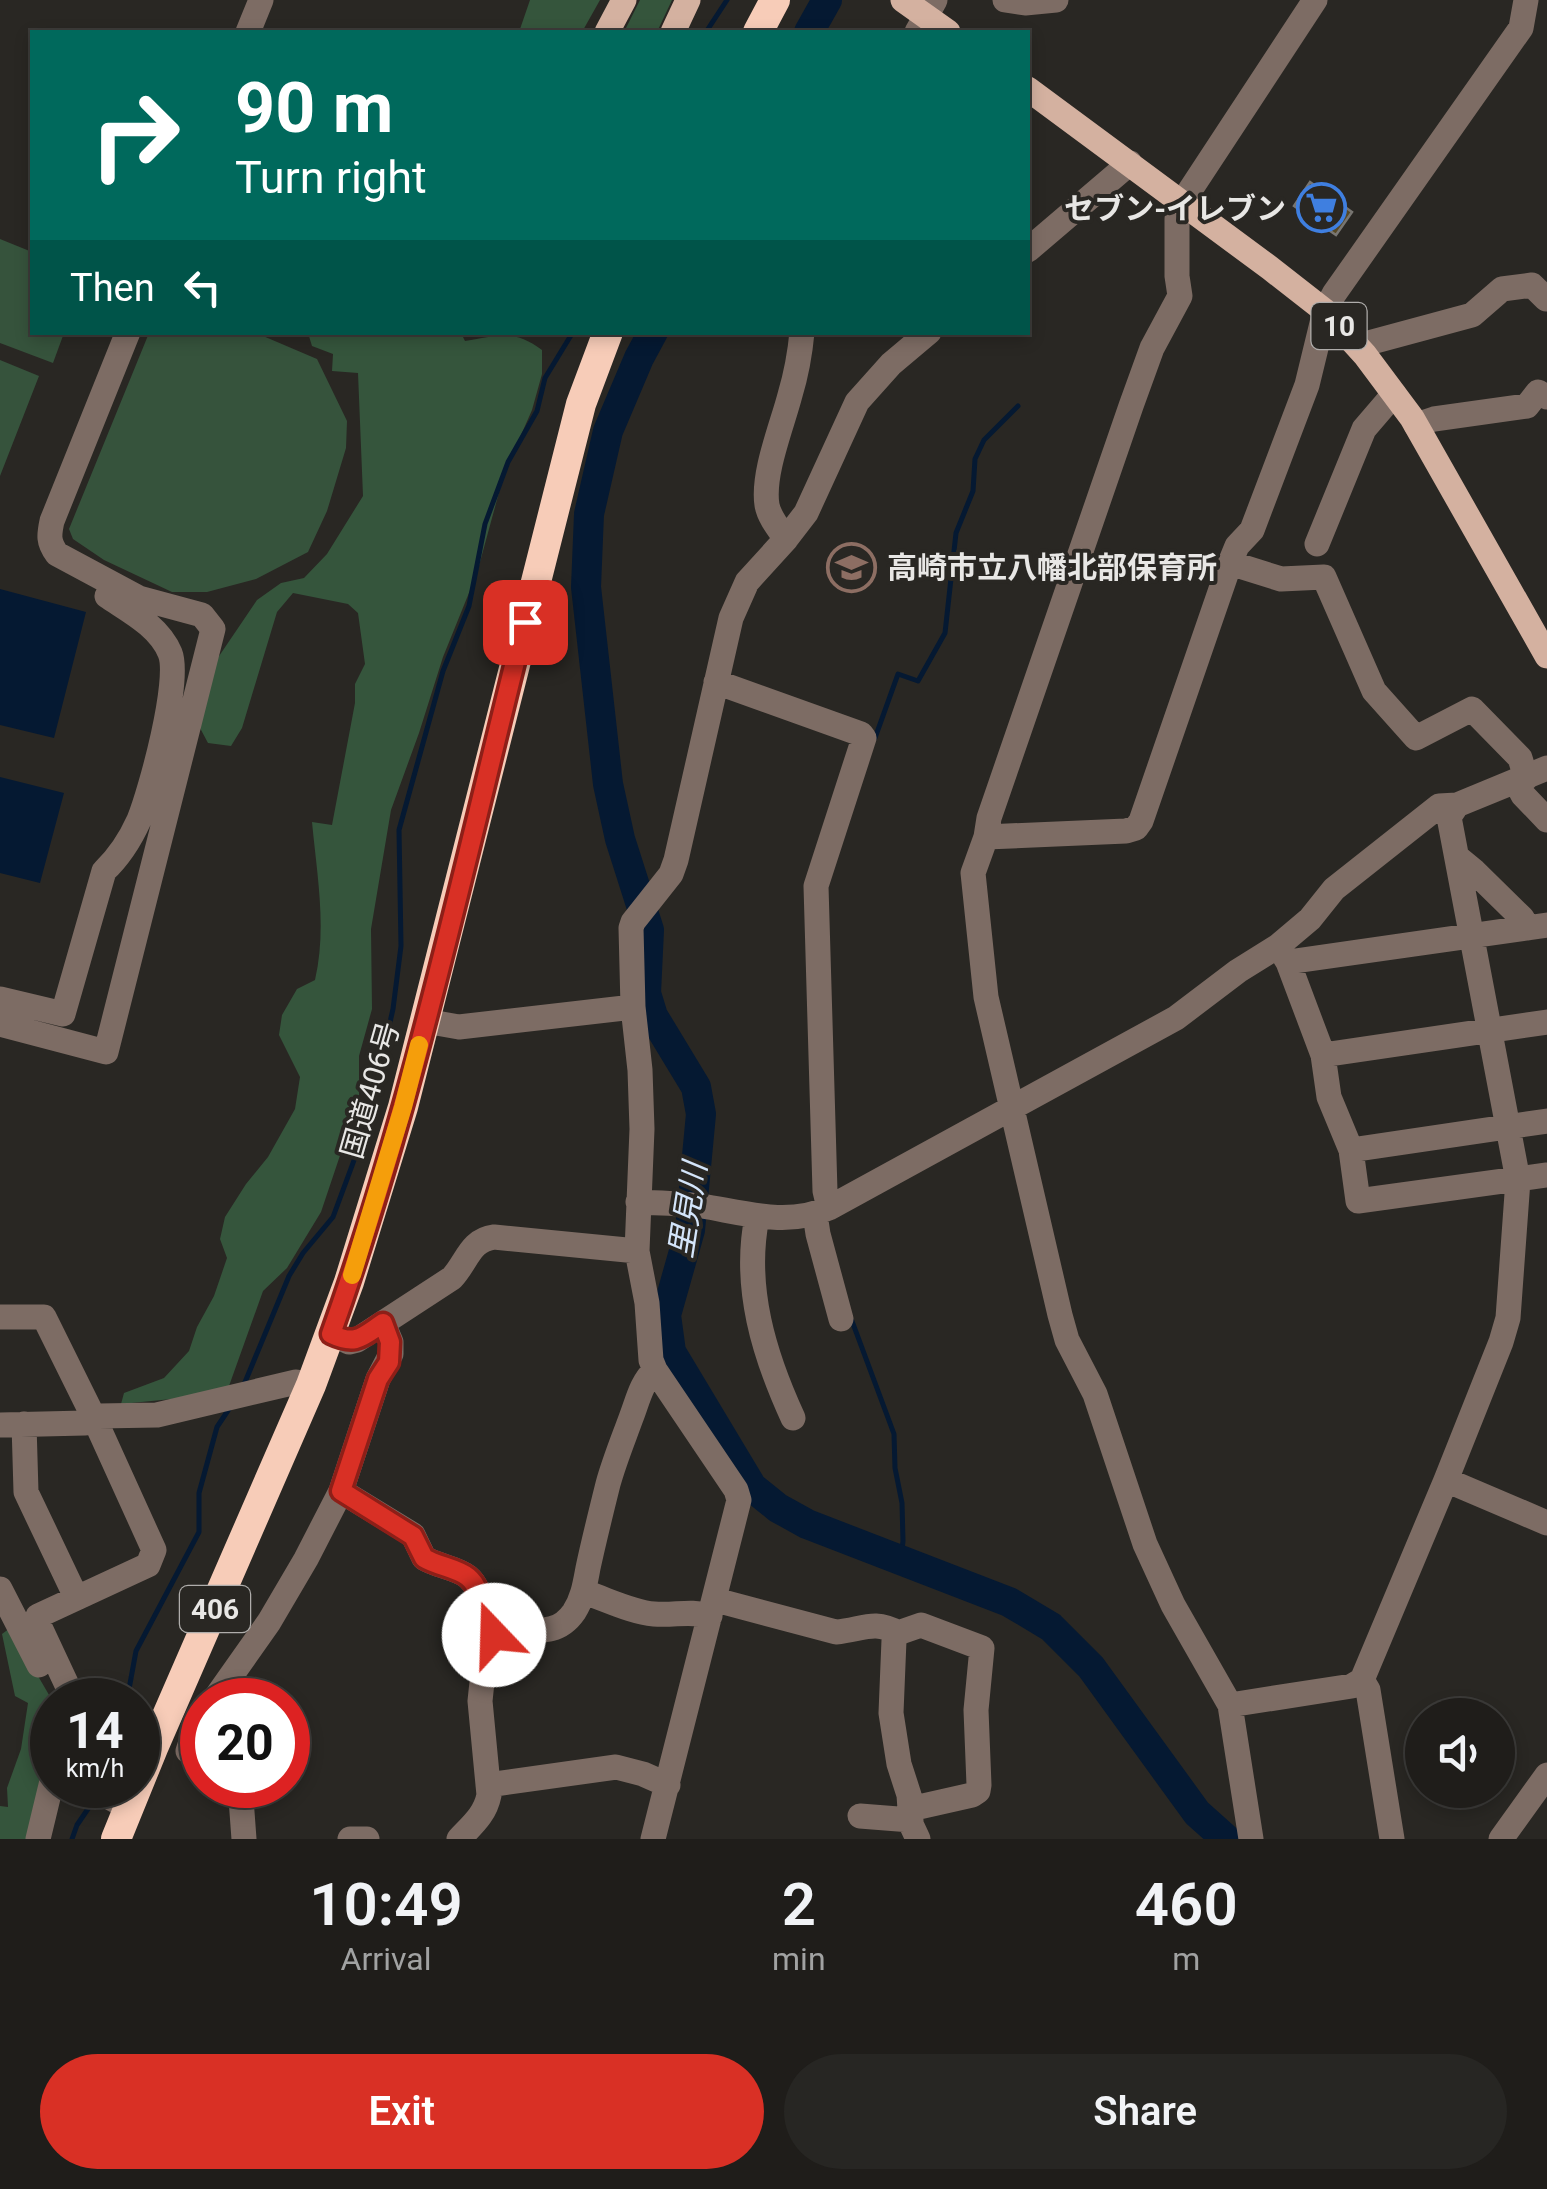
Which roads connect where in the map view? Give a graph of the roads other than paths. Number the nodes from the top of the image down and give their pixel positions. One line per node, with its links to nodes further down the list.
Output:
1 (262, 0): 11 (street)
2 (624, 0): 12 (main road)
3 (688, 0): 13 (main road)
4 (775, 0): 14 (highway)
5 (903, 0): 10 (main road)
6 (1005, 0): 7 (street)
7 (1056, 0)
8 (1316, 0): 17 (street)
9 (1526, 0): 20 (street)
10 (932, 21)
11 (249, 30)
12 (609, 30)
13 (674, 30)
14 (759, 30)
15 (1030, 91): 16 (main road, 10)
16 (1130, 163): 17 (main road, 10); 18 (street)
17 (1180, 204): 20 (main road, 10); 38 (street)
18 (1030, 248)
19 (1547, 299): 25 (street)
20 (1325, 311): 25 (main road, 10); 32 (street)
21 (127, 335): 31 (street)
22 (607, 335): 45 (highway, 国道406号 / 406)
23 (802, 335): 29 (street)
24 (925, 335): 29 (street)
25 (1360, 349): 26 (main road, 10)
26 (1394, 394): 28 (main road, 10); 30 (street)
27 (1547, 398): 28 (street)
28 (1416, 425): 33 (main road, 10)
29 (786, 539): 34 (street)
30 (1317, 544)
31 (57, 554): 43 (street); 47 (street)
32 (1230, 563): 35 (street); 38 (street)
33 (1547, 656)
34 (716, 682): 44 (street); 57 (street)
35 (1530, 776): 36 (street); 37 (street)
36 (1457, 805): 39 (street); 42 (street)
37 (1547, 820)
38 (986, 837): 50 (street)
39 (1457, 858): 40 (street); 41 (street)
40 (1538, 926): 41 (street)
41 (1472, 935): 42 (street); 48 (street)
42 (1283, 954): 49 (street); 50 (street)
43 (0, 999)
44 (633, 1007): 45 (street); 56 (street)
45 (426, 1022): 63 (highway, 国道406号 / 406)
46 (1547, 1022): 48 (street)
47 (0, 1024)
48 (1490, 1031): 49 (street); 52 (street)
49 (1323, 1055): 53 (street)
50 (1012, 1109): 57 (street); 82 (street)
51 (1547, 1121): 52 (street)
52 (1508, 1127): 53 (street); 55 (street)
53 (1351, 1150): 55 (street)
54 (1547, 1175): 55 (street)
55 (1518, 1180): 69 (street)
56 (638, 1202): 58 (street); 59 (street)
57 (822, 1211): 58 (street); 61 (street)
58 (757, 1216): 66 (street)
59 (637, 1251): 62 (street); 64 (street)
60 (0, 1317): 67 (street)
61 (841, 1319)
62 (383, 1323): 63 (street); 70 (street)
63 (331, 1334): 65 (highway, 国道406号 / 406)
64 (655, 1370): 73 (street); 75 (street)
65 (311, 1385): 67 (street); 83 (highway, 国道406号 / 406)
66 (794, 1418)
67 (95, 1420): 68 (street); 74 (street)
68 (12, 1424): 74 (street)
69 (1446, 1480): 71 (street); 81 (street)
70 (341, 1491): 77 (street); 80 (street)
71 (1547, 1523)
72 (0, 1589): 78 (street)
73 (584, 1592): 75 (street); 77 (street)
74 (76, 1597): 79 (street)
75 (718, 1609): 76 (street); 86 (street)
76 (898, 1633): 91 (street); 91 (street)
77 (494, 1635): 85 (street)
78 (46, 1678)
79 (64, 1678)
80 (230, 1678)
81 (1362, 1680): 82 (street); 100 (street)
82 (1230, 1705): 92 (street)
83 (160, 1730)
84 (1547, 1775): 101 (street)
85 (488, 1785): 86 (street); 98 (street)
86 (668, 1785): 99 (street)
87 (45, 1808): 93 (street)
88 (108, 1808): 94 (highway, 国道406号 / 406)
89 (242, 1808): 95 (street)
90 (860, 1816): 91 (street)
91 (913, 1822)
92 (1250, 1834)
93 (38, 1839)
94 (116, 1839)
95 (244, 1839)
96 (350, 1839): 97 (street)
97 (367, 1839)
98 (459, 1839)
99 (652, 1839)
100 (1392, 1839)
101 (1501, 1839)

